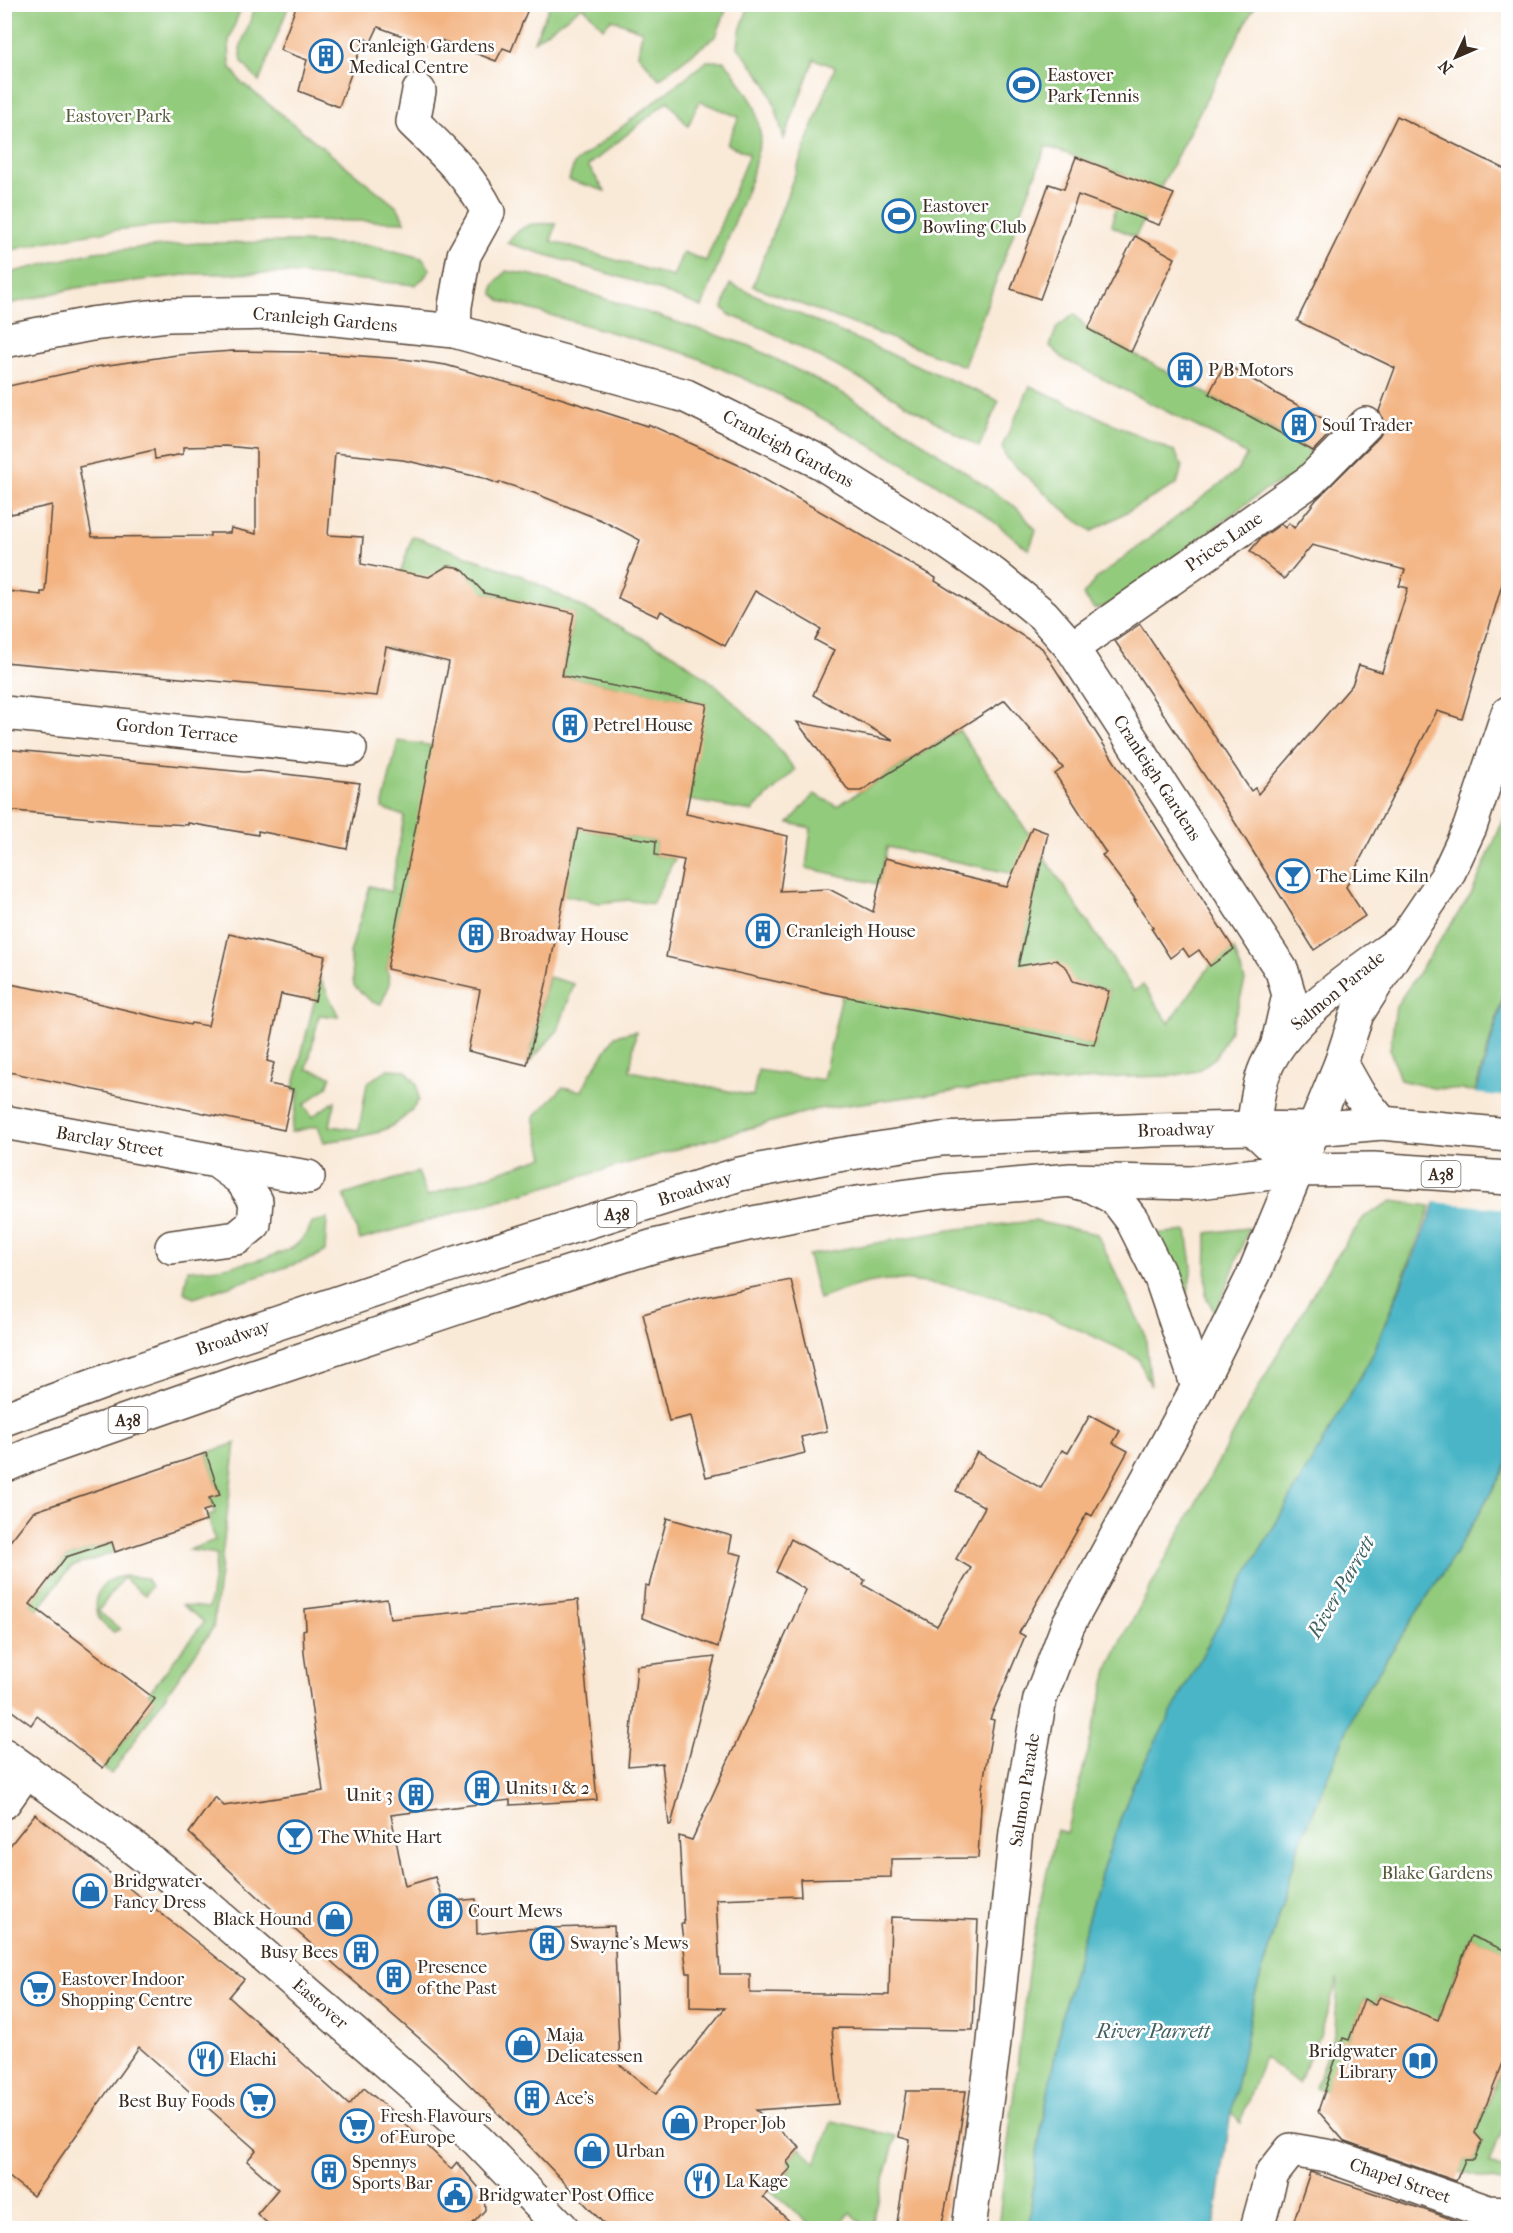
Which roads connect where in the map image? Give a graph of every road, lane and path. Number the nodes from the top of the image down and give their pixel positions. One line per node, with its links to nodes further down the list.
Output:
1 (419, 91): 2 (street)
2 (454, 331): 3 (street, Cranleigh Gardens); 5 (street, Cranleigh Gardens)
3 (4, 341)
4 (1366, 424): 5 (street, Prices Lane)
5 (1072, 648): 10 (street, Cranleigh Gardens)
6 (4, 713): 8 (street, Gordon Terrace)
7 (1509, 713): 9 (street, Salmon Parade)
8 (350, 749)
9 (1405, 938): 10 (street, Salmon Parade); 11 (street, Salmon Parade)
10 (1278, 1043): 14 (street, Salmon Parade)
11 (1341, 1063): 13 (street); 15 (street, Salmon Parade)
12 (4, 1122): 17 (street, Barclay Street)
13 (1382, 1123): 15 (street, Broadway / A38); 16 (street, A38)
14 (1253, 1128): 15 (street, Broadway / A38); 18 (street); 24 (street, Broadway / A38)
15 (1315, 1129): 18 (street, Salmon Parade)
16 (1509, 1135)
17 (216, 1161): 19 (street, Barclay Street); 22 (street, Barclay Street)
18 (1297, 1170): 20 (street, A38); 21 (street, A38); 23 (street, Salmon Parade)
19 (308, 1177)
20 (1509, 1178)
21 (1071, 1180): 23 (street); 25 (street, A38)
22 (172, 1247)
23 (1198, 1387): 30 (street, Salmon Parade)
24 (4, 1419)
25 (4, 1466)
26 (15, 1763): 27 (street); 29 (street, Eastover)
27 (4, 1802)
28 (1509, 2213): 31 (street, Chapel Street)
29 (562, 2229)
30 (969, 2229)
31 (1257, 2229)

